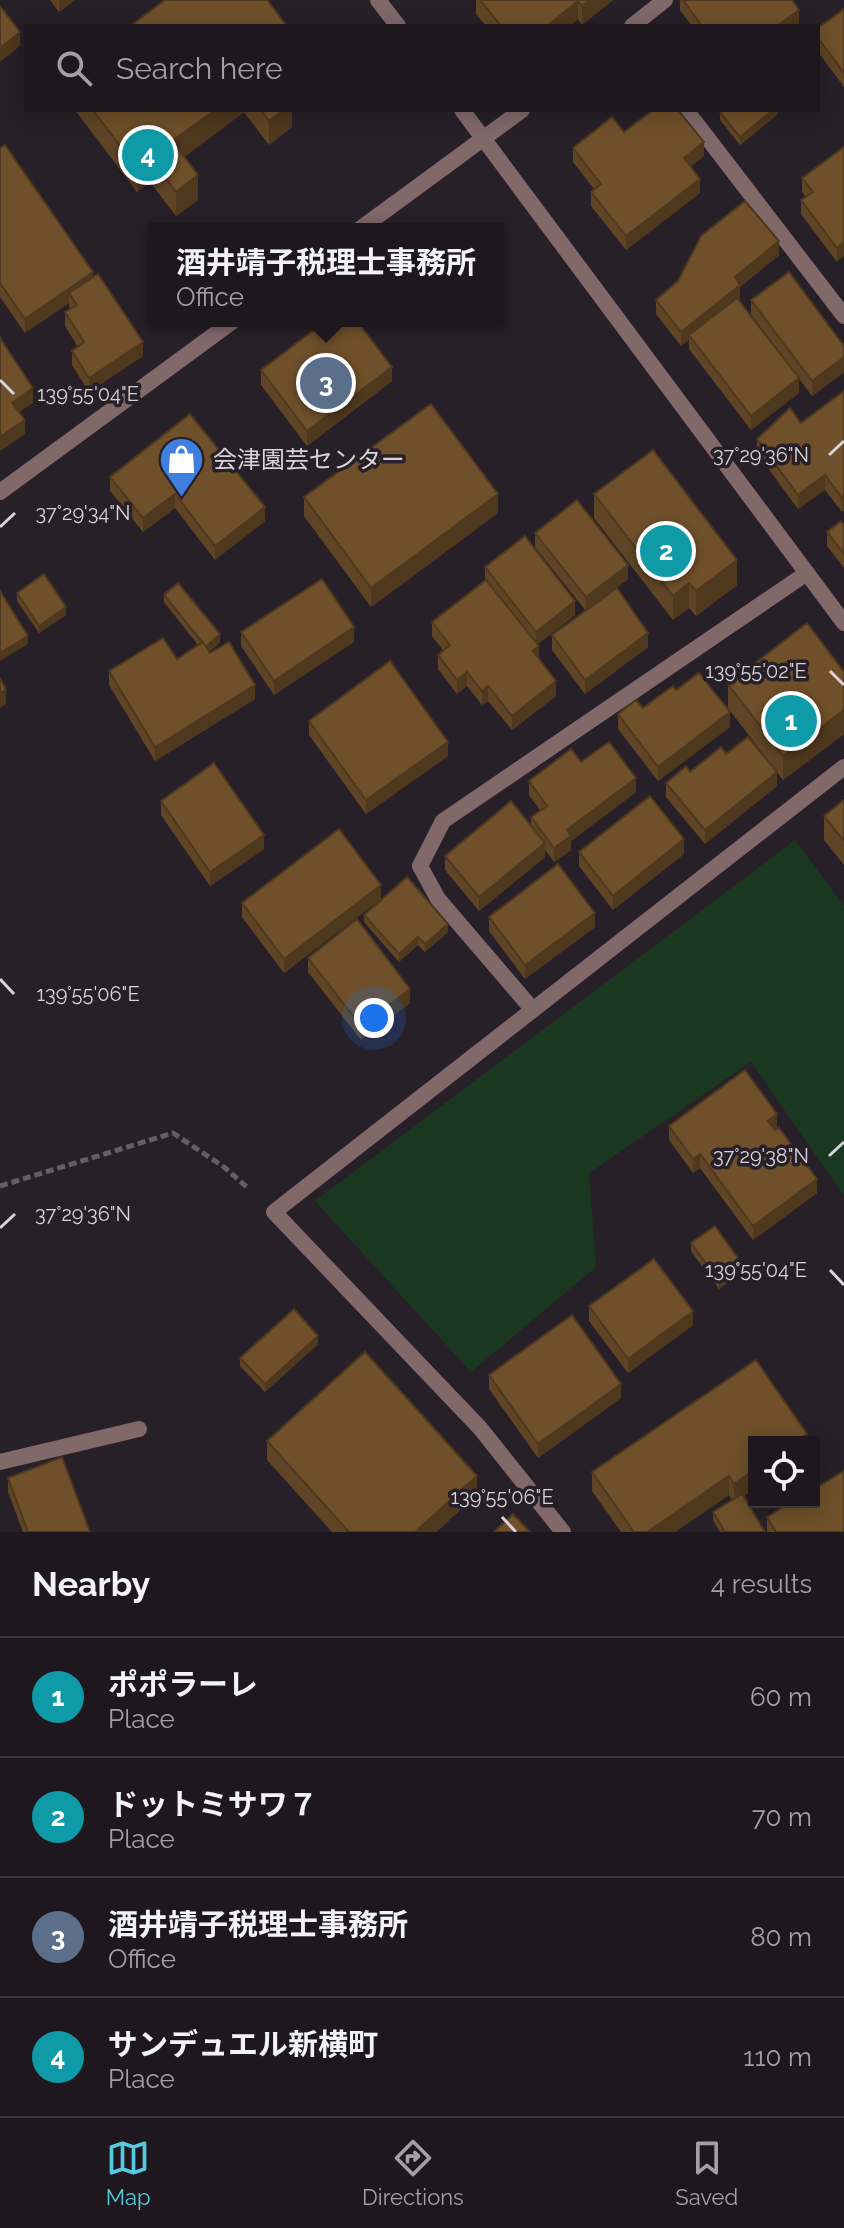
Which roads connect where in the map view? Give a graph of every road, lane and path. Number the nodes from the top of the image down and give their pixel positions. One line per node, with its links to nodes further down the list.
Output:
1 (378, 0): 3 (street)
2 (665, 0): 4 (street)
3 (396, 24)
4 (635, 24)
5 (464, 112): 8 (street)
6 (519, 112): 8 (street)
7 (688, 112): 10 (street)
8 (484, 139): 9 (street); 13 (street)
9 (368, 223)
10 (844, 316)
11 (225, 327): 12 (street)
12 (0, 492)
13 (807, 573): 14 (street); 16 (street)
14 (844, 623)
15 (844, 767): 16 (street)
16 (533, 1010): 18 (street)
17 (0, 1186): 18 (path)
18 (274, 1212): 21 (street)
19 (139, 1429): 20 (street)
20 (0, 1462)
21 (563, 1532)

